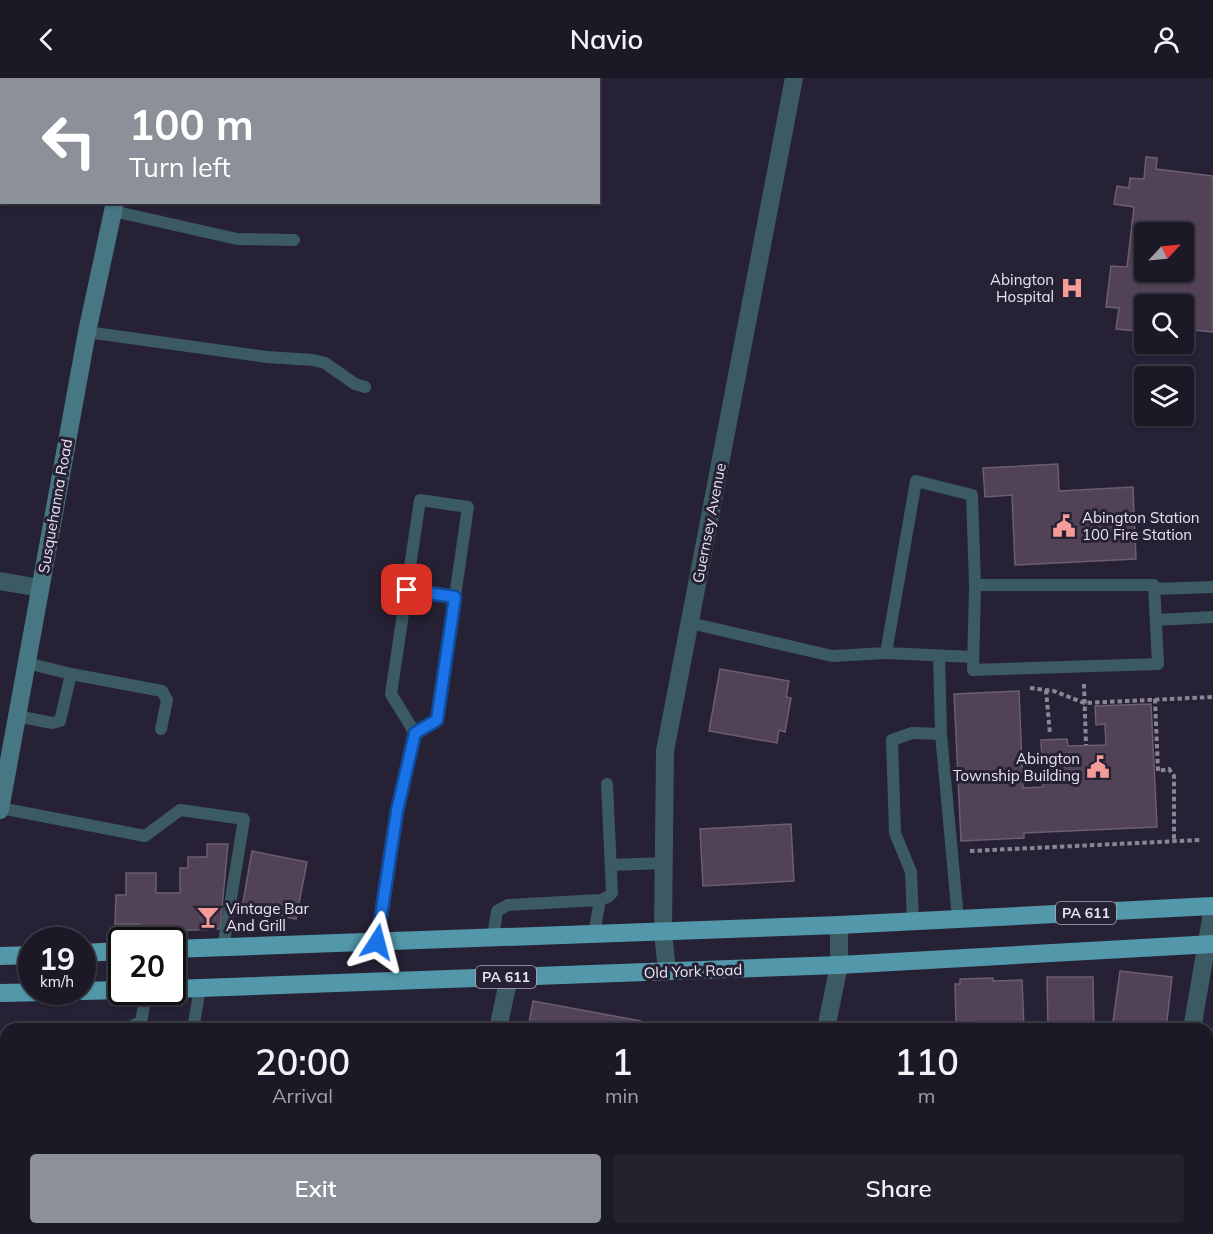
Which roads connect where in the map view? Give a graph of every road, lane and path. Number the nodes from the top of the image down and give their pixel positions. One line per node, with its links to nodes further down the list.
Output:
1 (794, 78): 15 (street, Guernsey Avenue)
2 (114, 207): 3 (lane); 4 (main road, Susquehanna Road)
3 (294, 240)
4 (87, 332): 5 (lane); 9 (main road, Susquehanna Road)
5 (365, 387)
6 (0, 581): 9 (street)
7 (975, 585): 10 (lane); 16 (lane); 18 (lane)
8 (1213, 587): 10 (lane)
9 (40, 588): 19 (main road, Susquehanna Road)
10 (1154, 589): 14 (lane)
11 (407, 590): 12 (lane); 12 (lane); 29 (lane)
12 (455, 597): 29 (lane)
13 (1213, 617): 14 (lane)
14 (1156, 620): 18 (lane)
15 (690, 623): 16 (lane); 38 (street, Guernsey Avenue)
16 (886, 653): 17 (lane)
17 (939, 656): 18 (lane); 30 (lane)
18 (974, 657)
19 (27, 663): 20 (lane); 27 (main road, Susquehanna Road)
20 (71, 674): 27 (lane); 28 (lane)
21 (1084, 680): 26 (path)
22 (1020, 687): 23 (path)
23 (1046, 690): 26 (path); 31 (path)
24 (1213, 697): 25 (path)
25 (1155, 699): 26 (path); 36 (path)
26 (1084, 703): 32 (path)
27 (17, 716): 34 (main road, Susquehanna Road)
28 (161, 729)
29 (415, 733): 48 (lane)
30 (941, 734): 42 (lane); 43 (lane)
31 (1050, 734)
32 (1086, 746)
33 (607, 784): 39 (lane)
34 (0, 809): 50 (lane)
35 (1200, 840): 36 (path)
36 (1174, 841): 37 (path)
37 (965, 851)
38 (665, 863): 39 (lane); 45 (street, Guernsey Avenue)
39 (611, 865): 40 (lane)
40 (600, 900): 46 (lane); 47 (lane)
41 (1213, 906): 42 (highway, PA 611); 49 (street)
42 (958, 919): 43 (highway, PA 611)
43 (913, 921): 44 (highway, PA 611)
44 (839, 926): 45 (highway, PA 611); 54 (street)
45 (663, 932): 46 (highway, PA 611); 55 (street, Guernsey Avenue)
46 (594, 934): 47 (highway, PA 611)
47 (493, 937): 48 (highway, PA 611)
48 (377, 942): 50 (highway, PA 611)
49 (1209, 944): 54 (highway, Old York Road / PA 611); 66 (street)
50 (222, 948): 51 (highway, PA 611)
51 (186, 949)
52 (18, 955): 53 (highway)
53 (0, 956)
54 (839, 965): 55 (highway, Old York Road / PA 611); 65 (street)
55 (667, 972): 56 (highway, Old York Road / PA 611)
56 (509, 977): 58 (highway, Old York Road / PA 611); 64 (street)
57 (186, 988): 58 (highway, Old York Road / PA 611)
58 (200, 988): 63 (lane)
59 (0, 993): 60 (highway)
60 (18, 993)
61 (144, 1005): 62 (lane)
62 (140, 1023)
63 (194, 1023)
64 (499, 1023)
65 (827, 1023)
66 (1193, 1023)

